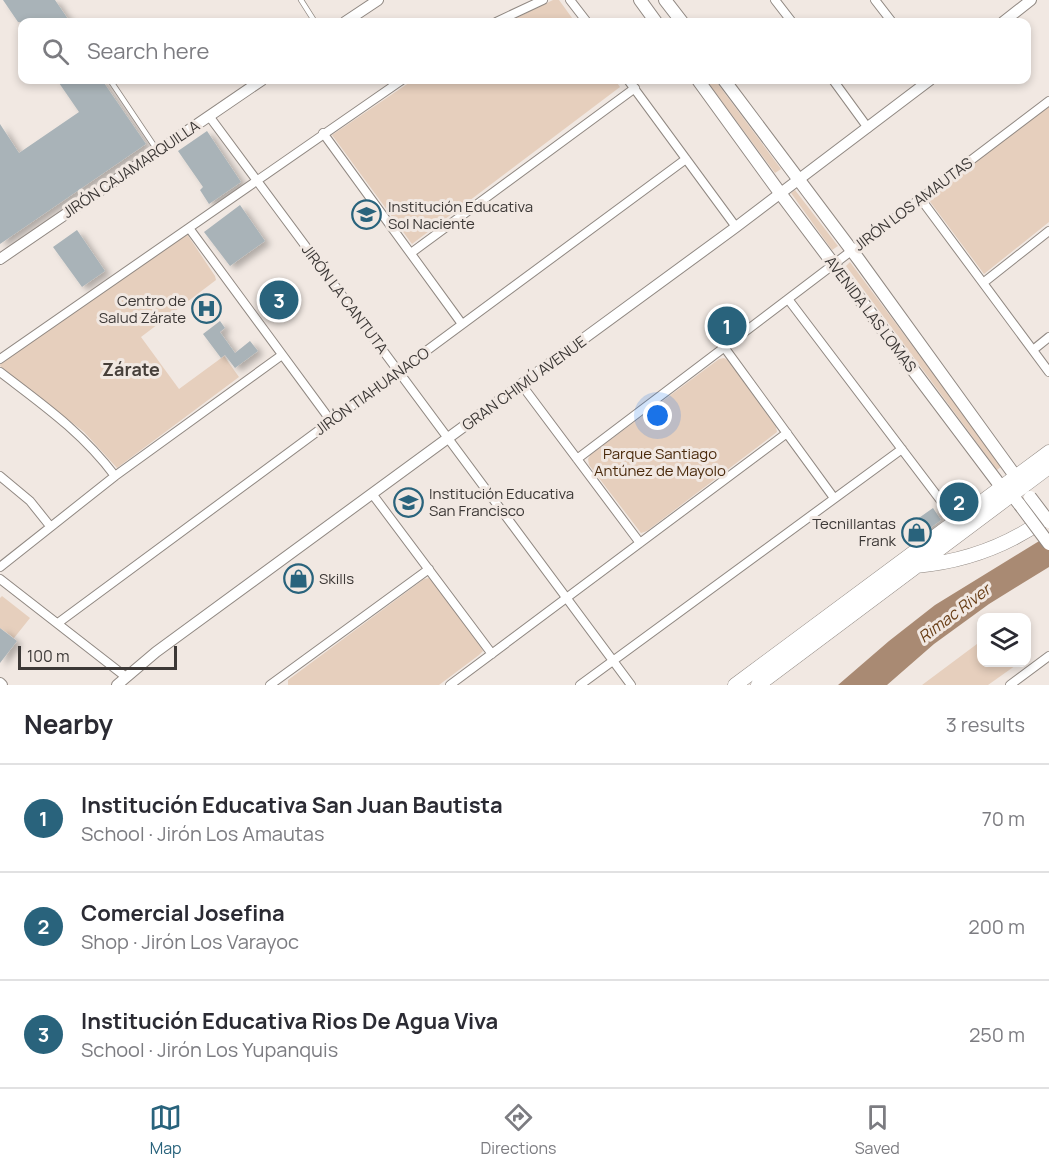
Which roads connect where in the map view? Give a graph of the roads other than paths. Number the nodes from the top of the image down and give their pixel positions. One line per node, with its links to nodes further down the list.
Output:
1 (301, 0): 10 (lane)
2 (378, 0): 11 (street)
3 (543, 0): 12 (street)
4 (570, 0): 13 (street)
5 (640, 0): 14 (main road)
6 (665, 0): 15 (main road)
7 (775, 0): 16 (street)
8 (1031, 0): 18 (street)
9 (877, 1): 17 (street)
10 (312, 18)
11 (351, 18)
12 (505, 18)
13 (583, 18)
14 (653, 18)
15 (679, 18)
16 (789, 18)
17 (889, 18)
18 (1007, 18)
19 (113, 84): 32 (lane)
20 (256, 84): 29 (street, JIRÓN CAJAMARQUILLA)
21 (396, 84): 31 (street)
22 (632, 84): 27 (street)
23 (701, 84): 36 (main road, AVENIDA LAS LOMAS)
24 (727, 84): 34 (main road, AVENIDA LAS LOMAS)
25 (836, 84): 30 (street)
26 (925, 84): 30 (street, GRAN CHIMÚ AVENUE)
27 (635, 88): 33 (street); 42 (street)
28 (1049, 101): 37 (street, JIRÓN LOS AMAUTAS)
29 (209, 116): 32 (street, JIRÓN CAJAMARQUILLA); 35 (street, JIRÓN LA CANTUTA)
30 (868, 128): 34 (street, GRAN CHIMÚ AVENUE)
31 (323, 133): 35 (street); 42 (street)
32 (158, 151): 43 (street, JIRÓN CAJAMARQUILLA)
33 (686, 159): 38 (street); 47 (street, JIRÓN TIAHUANACO)
34 (798, 180): 36 (street, GRAN CHIMÚ AVENUE); 41 (main road, AVENIDA LAS LOMAS)
35 (256, 181): 39 (street); 53 (street, JIRÓN LA CANTUTA)
36 (780, 193): 38 (street, GRAN CHIMÚ AVENUE); 44 (main road, AVENIDA LAS LOMAS)
37 (920, 198): 41 (street, JIRÓN LOS AMAUTAS); 45 (street)
38 (736, 227): 56 (street, GRAN CHIMÚ AVENUE)
39 (189, 228): 51 (street); 52 (street)
40 (1049, 231): 45 (street)
41 (852, 250): 44 (street, JIRÓN LOS AMAUTAS); 66 (main road, AVENIDA LAS LOMAS)
42 (411, 253): 47 (street)
43 (0, 259)
44 (834, 264): 46 (street, JIRÓN LOS AMAUTAS); 66 (main road, AVENIDA LAS LOMAS)
45 (983, 283): 50 (street)
46 (788, 299): 49 (street, JIRÓN LOS AMAUTAS); 60 (street)
47 (462, 324): 53 (street, JIRÓN TIAHUANACO)
48 (1049, 337): 50 (street)
49 (724, 347): 58 (street); 62 (street, JIRÓN LOS AMAUTAS)
50 (1033, 350): 55 (street)
51 (282, 355): 57 (street); 65 (street)
52 (0, 359)
53 (398, 371): 57 (street, JIRÓN TIAHUANACO); 59 (street, JIRÓN LA CANTUTA)
54 (0, 372): 65 (street)
55 (1049, 372)
56 (520, 384): 59 (street, GRAN CHIMÚ AVENUE); 62 (street)
57 (331, 421): 80 (street, JIRÓN TIAHUANACO)
58 (787, 433): 68 (street); 73 (street)
59 (448, 438): 67 (street, GRAN CHIMÚ AVENUE); 79 (street, JIRÓN LA CANTUTA)
60 (902, 449): 68 (street); 70 (street)
61 (1049, 452): 66 (main road)
62 (577, 459): 73 (street)
63 (1049, 467): 66 (main road)
64 (0, 476): 72 (street)
65 (115, 476): 72 (street)
66 (1018, 491): 70 (main road); 71 (main road, AVENIDA LAS LOMAS, bridge); 74 (main road, AVENIDA LAS LOMAS, bridge); 75 (main road)
67 (372, 495): 77 (street); 84 (street, GRAN CHIMÚ AVENUE)
68 (834, 498): 83 (street)
69 (1049, 516): 75 (main road)
70 (957, 522): 90 (main road)
71 (1049, 522)
72 (50, 526): 76 (street)
73 (640, 543): 79 (street)
74 (1049, 544)
75 (916, 566): 91 (main road)
76 (0, 567)
77 (429, 570): 81 (street); 85 (street)
78 (0, 579): 80 (street)
79 (566, 598): 81 (street); 83 (street, JIRÓN LA CANTUTA)
80 (58, 623): 84 (street)
81 (492, 654): 87 (street)
82 (1049, 656): 92 (street)
83 (613, 661): 88 (street); 89 (street, JIRÓN LA CANTUTA)
84 (126, 677): 86 (street, GRAN CHIMÚ AVENUE)
85 (276, 683)
86 (117, 685)
87 (450, 685)
88 (580, 685)
89 (631, 685)
90 (735, 685)
91 (758, 685)
92 (1010, 685)

